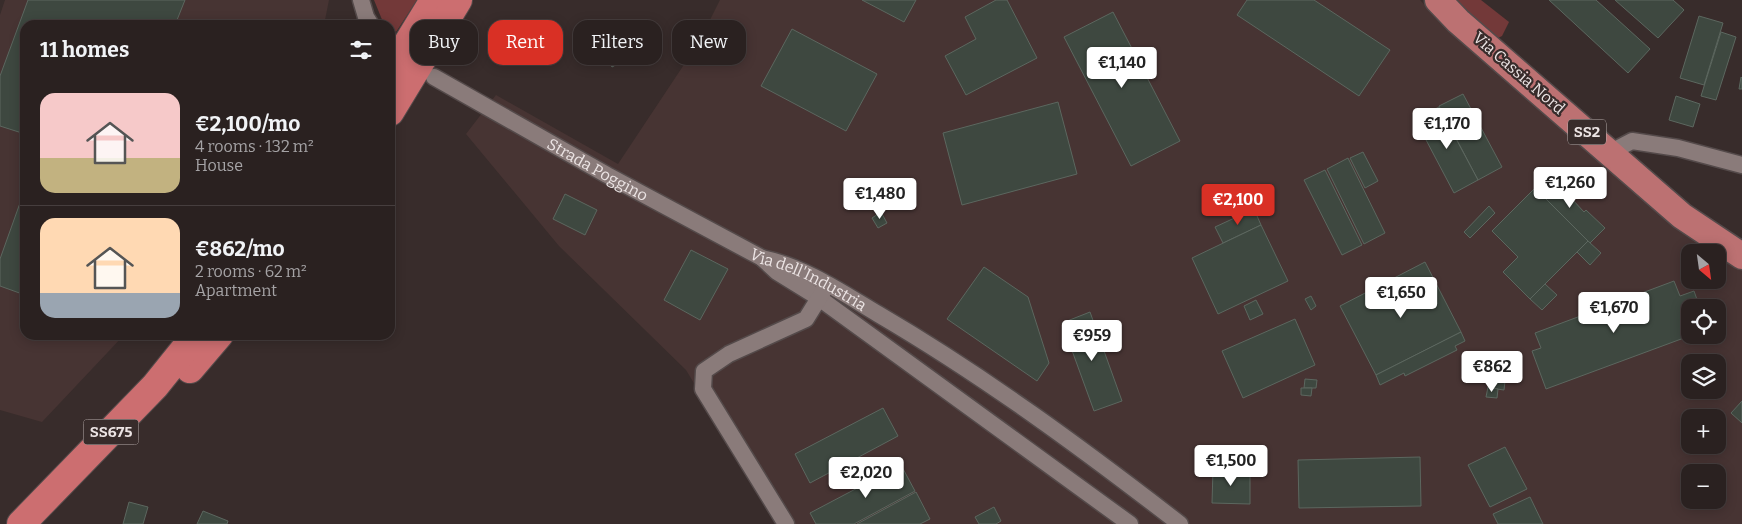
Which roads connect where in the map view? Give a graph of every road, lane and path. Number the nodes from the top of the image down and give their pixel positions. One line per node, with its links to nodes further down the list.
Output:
1 (361, 0): 7 (street)
2 (427, 0): 8 (highway)
3 (434, 0): 9 (highway)
4 (458, 0): 12 (highway)
5 (462, 0): 12 (highway)
6 (1438, 0): 13 (main road, Via Cassia Nord / SS2)
7 (368, 20)
8 (418, 20)
9 (420, 20)
10 (410, 41): 12 (highway)
11 (434, 76): 16 (street, Strada Poggino)
12 (398, 80)
13 (1611, 152): 14 (street); 15 (main road, Via Cassia Nord / SS2)
14 (1742, 165)
15 (1742, 256)
16 (762, 258): 17 (street, Via dell'Industria); 18 (street, Via dell'Industria)
17 (827, 284): 18 (street); 25 (street, Via dell'Industria)
18 (819, 298): 23 (street); 24 (street, Via dell'Industria)
19 (192, 340): 21 (highway, SS675)
20 (214, 340): 22 (highway, SS675)
21 (21, 524)
22 (47, 524)
23 (786, 524)
24 (1130, 524)
25 (1180, 524)

